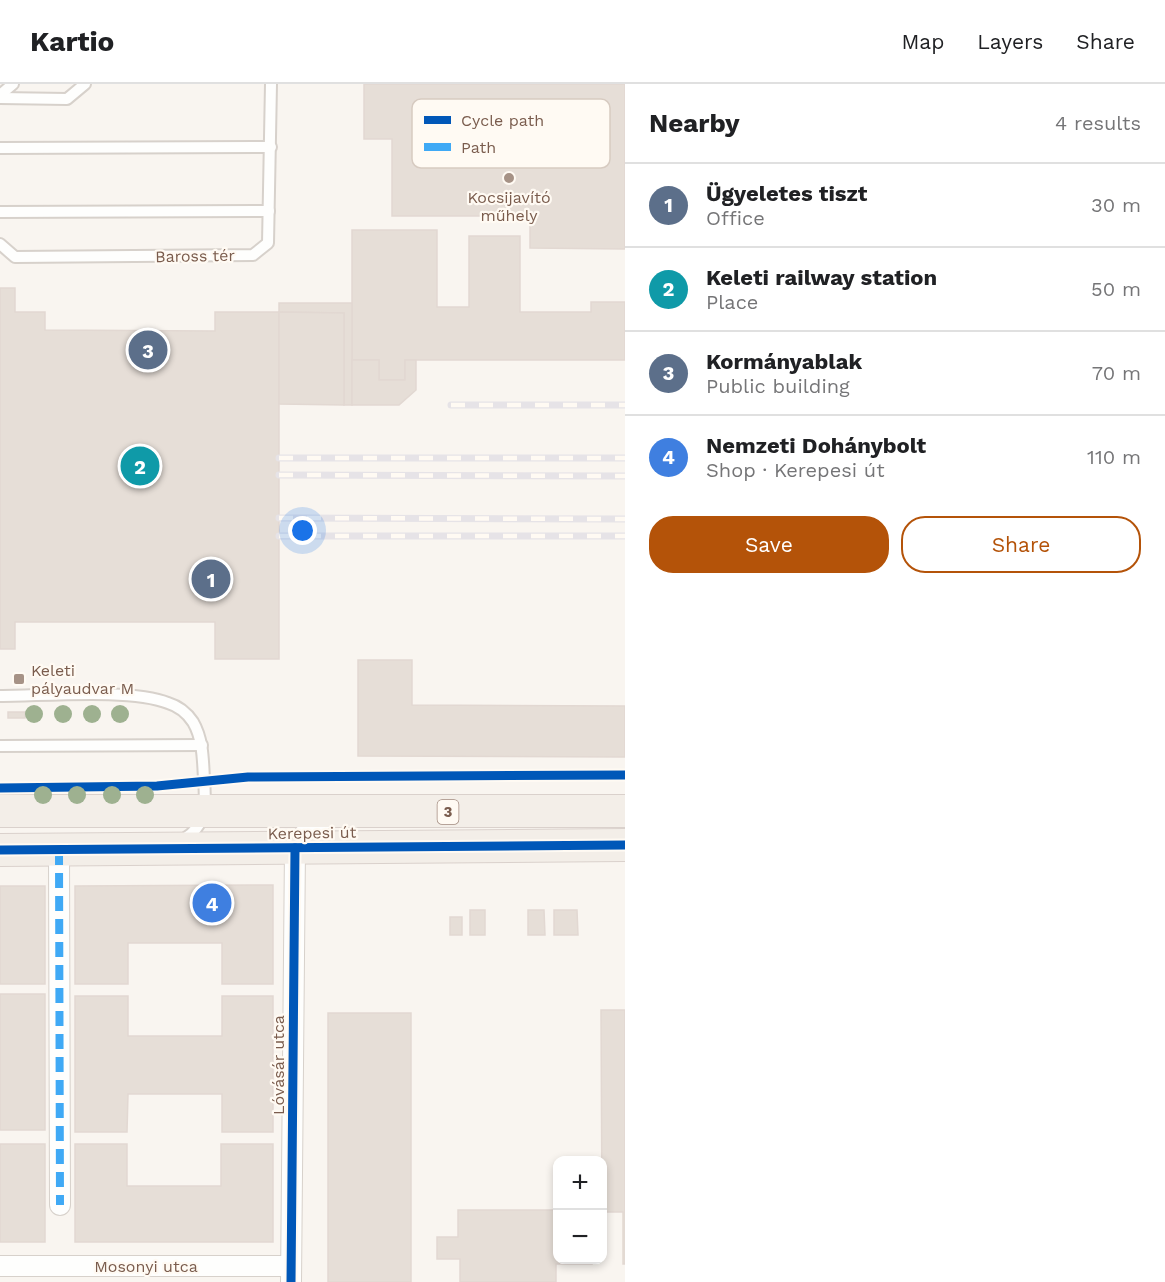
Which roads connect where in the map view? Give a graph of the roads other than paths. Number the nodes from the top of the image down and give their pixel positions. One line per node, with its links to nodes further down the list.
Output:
1 (13, 84): 4 (lane)
2 (84, 84): 4 (lane)
3 (272, 84): 5 (lane, Baross tér)
4 (0, 96)
5 (270, 147): 6 (lane); 7 (lane, Baross tér)
6 (0, 148)
7 (269, 211): 8 (lane); 9 (lane, Baross tér)
8 (0, 212)
9 (0, 244)
10 (0, 696): 11 (lane)
11 (202, 745): 12 (lane); 13 (lane)
12 (0, 746)
13 (206, 810): 14 (main road, Kerepesi út / 3); 16 (main road, Kerepesi út / 3); 19 (lane)
14 (0, 811)
15 (625, 811): 16 (main road, Kerepesi út / 3)
16 (335, 812): 18 (street)
17 (625, 845): 18 (main road, Kerepesi út / 3)
18 (295, 848): 19 (main road, Kerepesi út / 3); 24 (street, Lóvásár utca)
19 (162, 849): 21 (main road, Kerepesi út / 3)
20 (0, 850): 21 (main road, Kerepesi út / 3)
21 (58, 850): 22 (street)
22 (60, 1205)
23 (0, 1266): 24 (street, Mosonyi utca)
24 (291, 1274)

